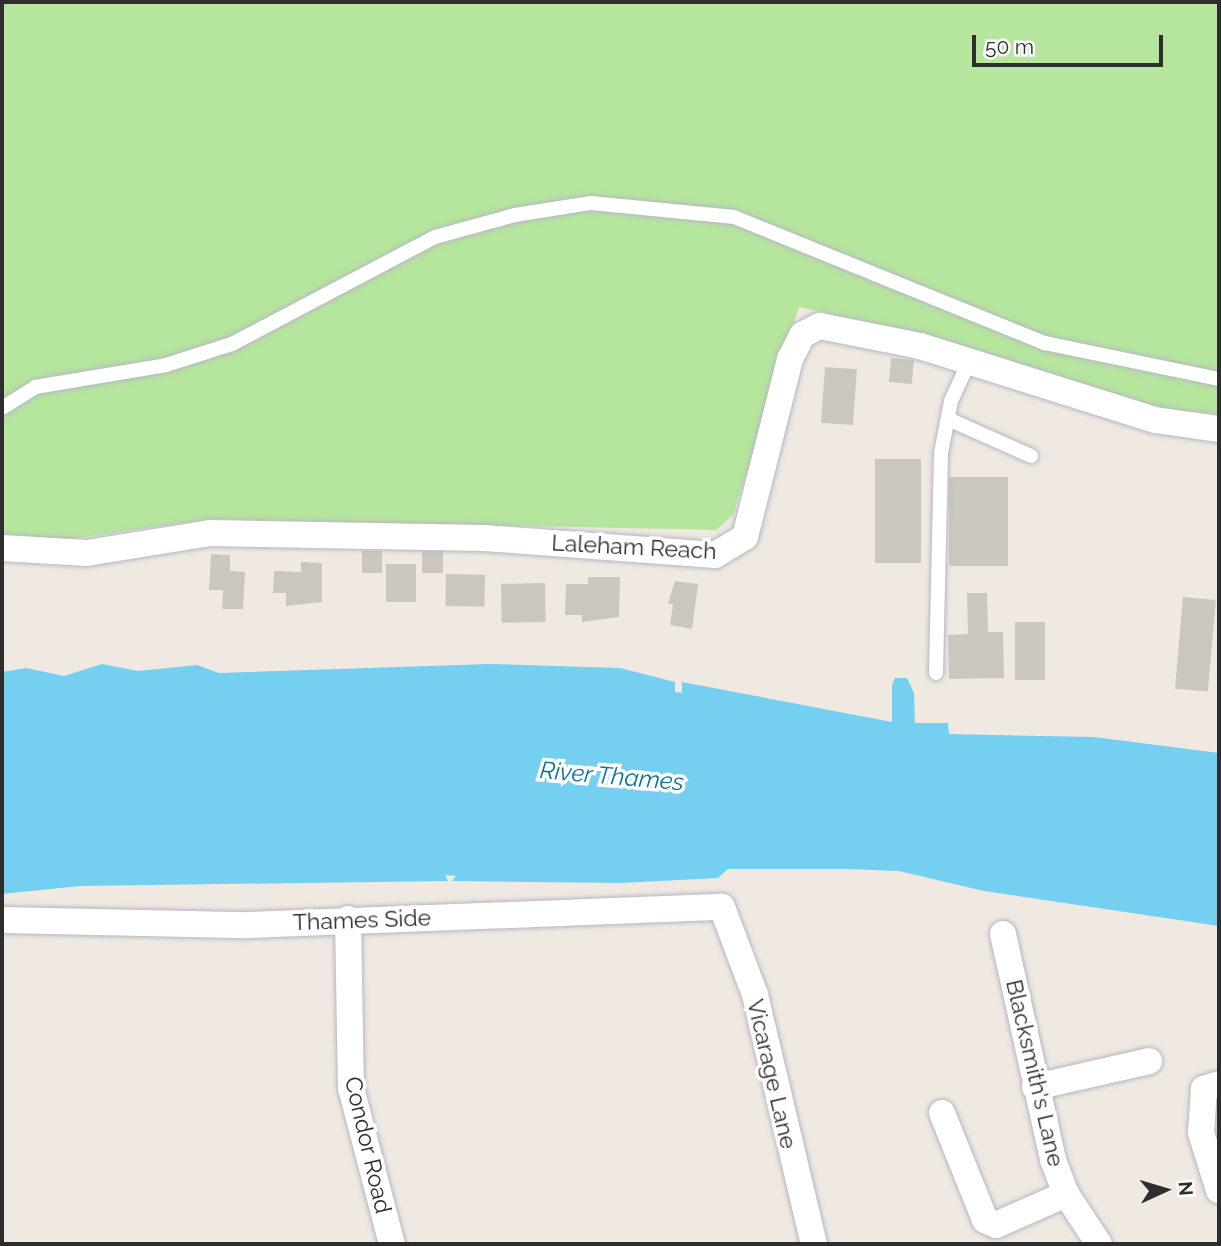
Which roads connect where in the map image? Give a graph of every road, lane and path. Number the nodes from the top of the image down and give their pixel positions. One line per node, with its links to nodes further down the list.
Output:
1 (968, 364): 4 (lane); 5 (street, Laleham Reach); 7 (street, Laleham Reach)
2 (1219, 379): 3 (lane)
3 (2, 408)
4 (948, 419): 6 (lane); 8 (lane)
5 (1219, 429)
6 (1031, 456)
7 (2, 548)
8 (936, 673)
9 (722, 907): 10 (street, Thames Side); 20 (street, Vicarage Lane)
10 (348, 919): 11 (street, Thames Side); 19 (street, Condor Road)
11 (2, 920)
12 (1003, 934): 15 (street, Blacksmith's Lane)
13 (1149, 1060): 15 (street)
14 (1219, 1084): 17 (street)
15 (1035, 1087): 18 (street, Blacksmith's Lane)
16 (942, 1113): 18 (street)
17 (1219, 1190)
18 (1066, 1194): 21 (street, Blacksmith's Lane)
19 (392, 1244)
20 (814, 1244)
21 (1099, 1244)

